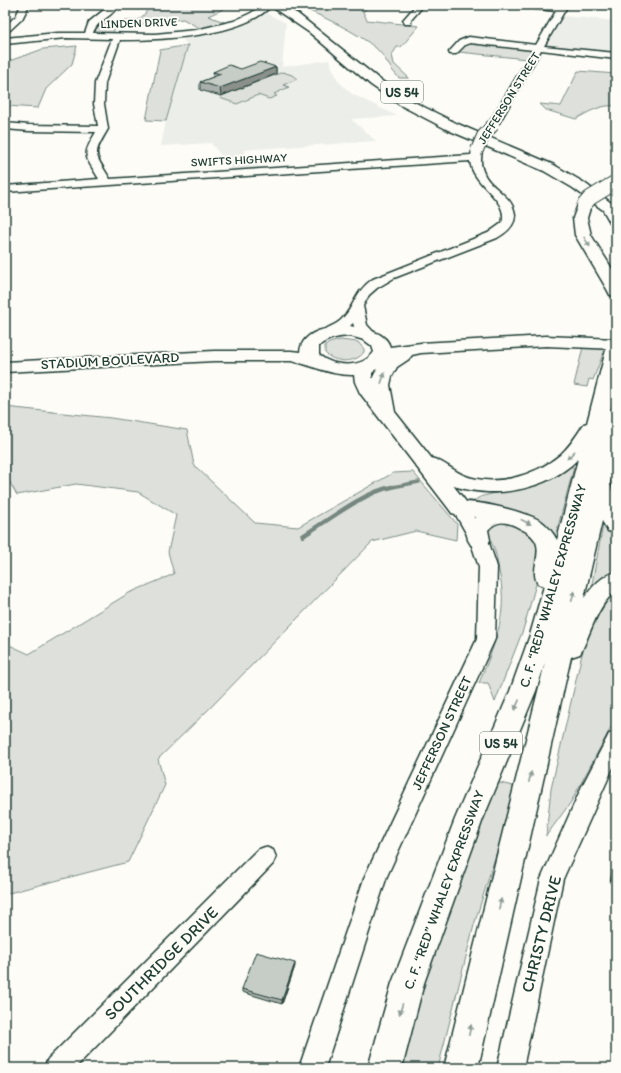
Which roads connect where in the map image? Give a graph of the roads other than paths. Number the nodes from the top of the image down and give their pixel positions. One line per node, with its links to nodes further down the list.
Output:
1 (25, 5): 9 (street)
2 (114, 5): 10 (street)
3 (268, 5): 11 (street, LINDEN DRIVE)
4 (420, 5): 8 (street)
5 (520, 5): 7 (street)
6 (283, 7): 22 (main road, US 54); 23 (main road, US 54)
7 (563, 7): 13 (street, JEFFERSON STREET)
8 (408, 22)
9 (5, 30)
10 (88, 36): 11 (street, LINDEN DRIVE); 12 (street, LINDEN DRIVE)
11 (117, 37): 17 (street)
12 (5, 41)
13 (539, 48): 14 (street); 15 (street); 18 (street, JEFFERSON STREET, bridge)
14 (453, 52)
15 (616, 56)
16 (5, 126): 17 (street)
17 (103, 129): 19 (street)
18 (476, 154): 19 (street, SWIFTS HIGHWAY); 25 (street, JEFFERSON STREET)
19 (106, 182): 21 (street, SWIFTS HIGHWAY)
20 (616, 182): 24 (main road, one-way to 24, bridge)
21 (5, 189)
22 (616, 202)
23 (616, 222)
24 (616, 291)
25 (357, 306): 26 (street, JEFFERSON STREET); 27 (street)
26 (322, 336): 27 (main road); 31 (main road); 33 (main road)
27 (375, 339): 28 (main road); 32 (main road)
28 (468, 345): 29 (main road); 30 (main road)
29 (447, 347): 32 (main road); 36 (main road, one-way to 29)
30 (615, 350): 35 (main road, C. F. “RED” WHALEY EXPRESSWAY / US 54)
31 (214, 356): 33 (main road); 34 (main road, STADIUM BOULEVARD)
32 (375, 363): 33 (main road); 36 (main road)
33 (320, 364): 36 (main road)
34 (5, 367)
35 (608, 414): 38 (main road, C. F. “RED” WHALEY EXPRESSWAY / US 54); 39 (main road, one-way to 39); 45 (main road, C. F. “RED” WHALEY EXPRESSWAY / US 54)
36 (387, 416): 37 (main road, JEFFERSON STREET)
37 (426, 462): 39 (main road); 40 (main road, JEFFERSON STREET)
38 (601, 481): 42 (main road); 46 (main road, C. F. “RED” WHALEY EXPRESSWAY / US 54, one-way to 38)
39 (504, 487): 40 (main road)
40 (459, 506): 41 (main road); 43 (street, JEFFERSON STREET)
41 (505, 516): 43 (main road); 45 (main road, one-way to 45)
42 (616, 526)
43 (479, 540): 50 (street, JEFFERSON STREET)
44 (616, 580): 46 (main road)
45 (542, 634): 51 (main road, C. F. “RED” WHALEY EXPRESSWAY / US 54, one-way to 51)
46 (550, 695): 52 (main road, C. F. “RED” WHALEY EXPRESSWAY / US 54, one-way to 46)
47 (616, 740): 53 (street, CHRISTY DRIVE)
48 (265, 857): 49 (street, SOUTHRIDGE DRIVE)
49 (64, 1065)
50 (312, 1068)
51 (384, 1068)
52 (461, 1068)
53 (510, 1068)

